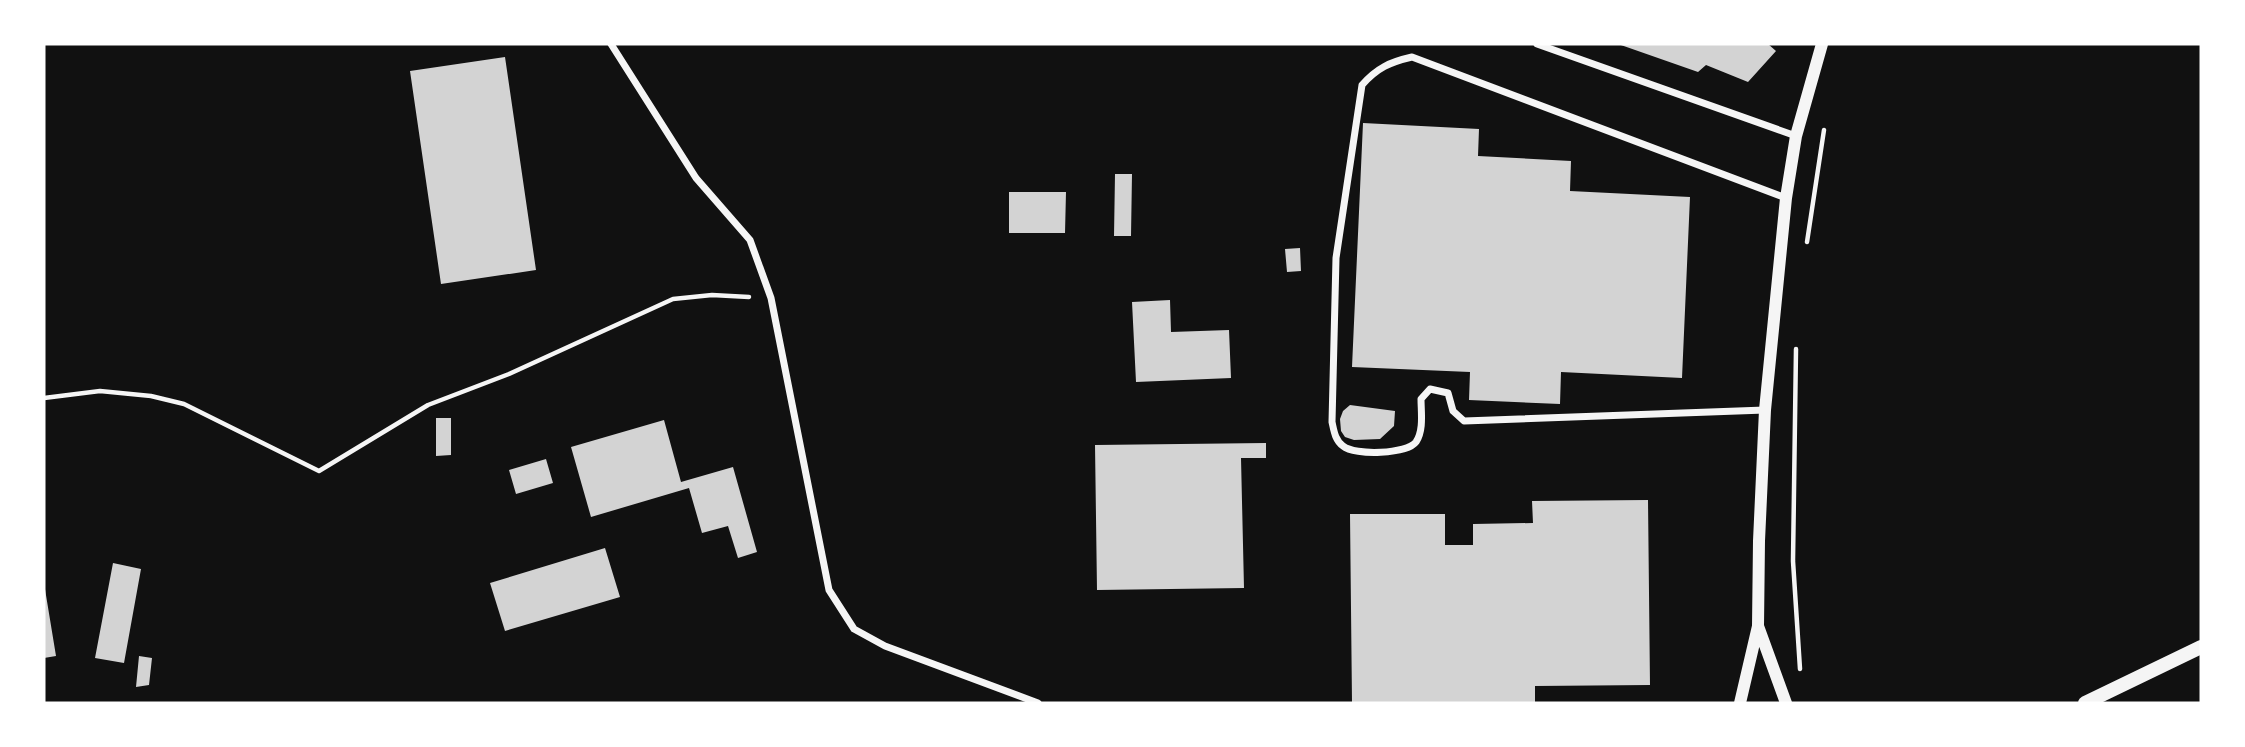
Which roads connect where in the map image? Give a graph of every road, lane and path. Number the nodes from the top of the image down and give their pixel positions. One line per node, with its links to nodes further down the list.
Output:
1 (611, 44): 8 (street)
2 (1537, 44): 5 (street)
3 (1822, 44): 5 (street)
4 (1824, 124): 7 (path)
5 (1797, 136): 6 (street)
6 (1786, 198): 11 (street); 11 (street)
7 (1807, 243)
8 (771, 298): 10 (path); 15 (street)
9 (1797, 338): 14 (path)
10 (44, 398)
11 (1766, 410): 12 (street)
12 (1758, 626): 16 (street); 17 (street)
13 (2201, 648): 18 (main road)
14 (1800, 677)
15 (1038, 703)
16 (1740, 703)
17 (1786, 703)
18 (2085, 703)

